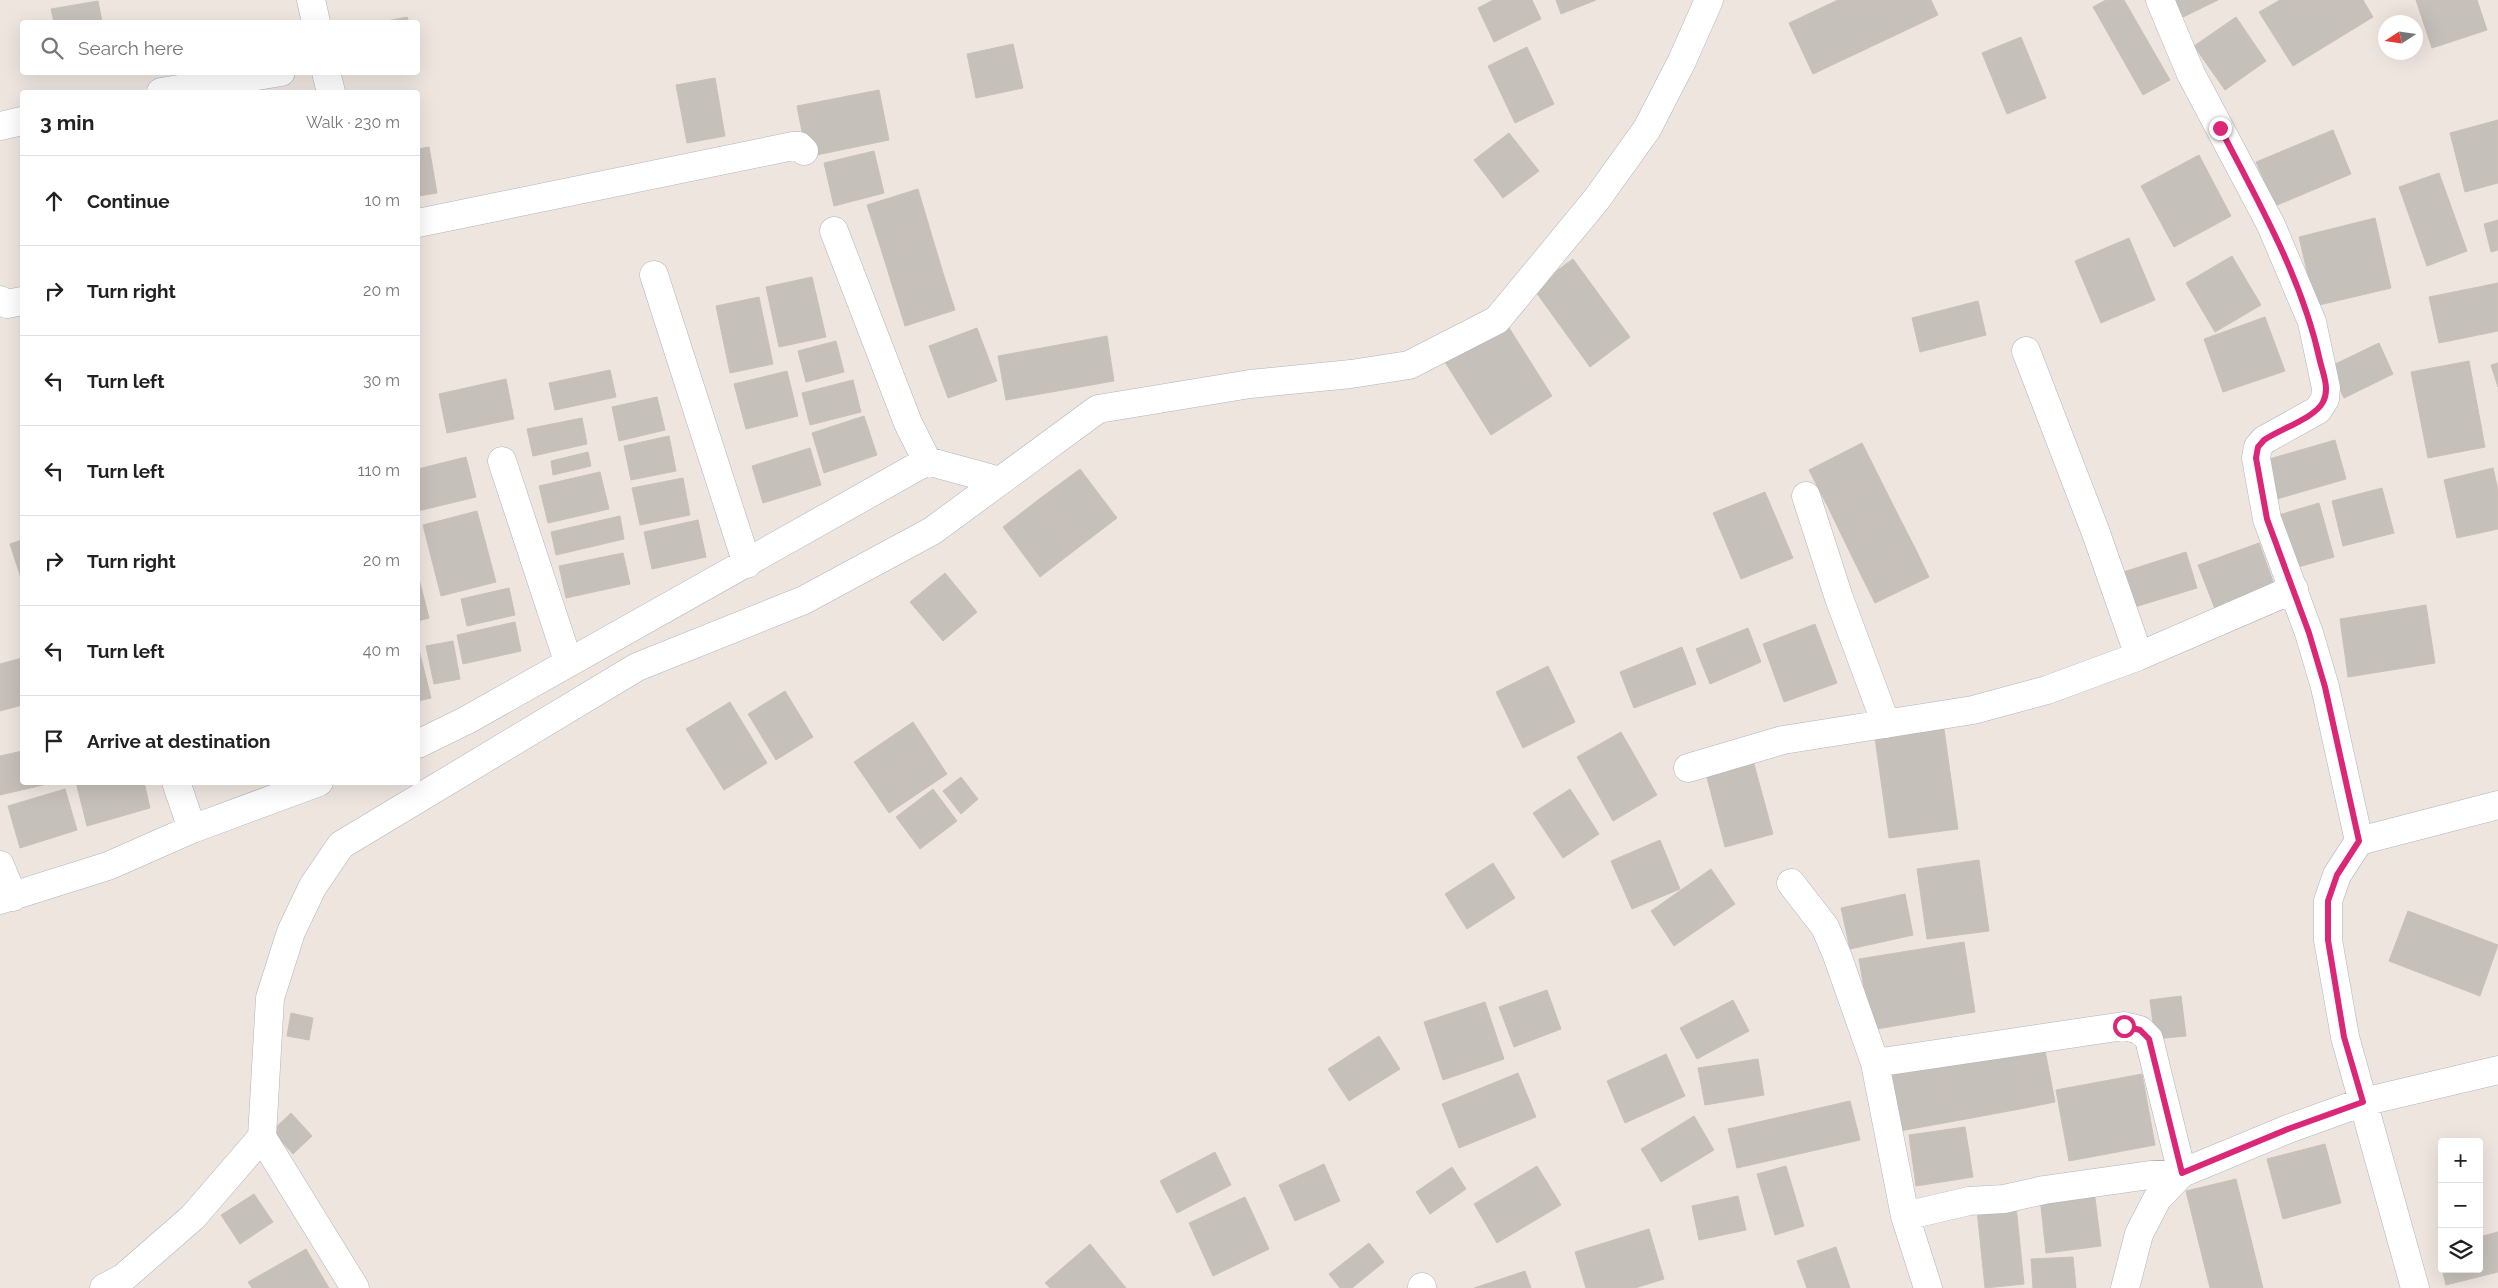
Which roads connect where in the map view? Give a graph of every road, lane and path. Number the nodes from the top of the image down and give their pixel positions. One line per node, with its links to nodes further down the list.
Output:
1 (311, 0): 4 (street)
2 (1709, 0): 20 (street)
3 (2160, 0): 23 (street)
4 (316, 20)
5 (263, 75): 7 (street)
6 (327, 75): 8 (street)
7 (173, 90)
8 (330, 90)
9 (20, 121): 10 (street)
10 (0, 126)
11 (804, 151): 12 (street)
12 (420, 223)
13 (834, 231): 19 (street)
14 (654, 275): 22 (street)
15 (0, 300): 16 (street)
16 (20, 301)
17 (2026, 351): 24 (street)
18 (502, 461): 25 (street)
19 (927, 461): 20 (street); 22 (street)
20 (1000, 481): 40 (street)
21 (1806, 496): 26 (street)
22 (748, 564): 25 (street)
23 (2294, 589): 24 (street); 33 (street)
24 (2139, 656): 26 (street)
25 (568, 661): 27 (street)
26 (1886, 724): 28 (street)
27 (420, 743)
28 (1688, 768)
29 (177, 785): 32 (street)
30 (310, 785): 32 (street)
31 (2498, 805): 33 (street)
32 (192, 829): 36 (street)
33 (2359, 841): 39 (street)
34 (0, 865): 36 (street)
35 (1791, 883): 37 (street)
36 (6, 899)
37 (1875, 1063): 41 (street); 42 (street)
38 (2498, 1070): 39 (street)
39 (2363, 1102): 41 (street); 47 (street)
40 (262, 1137): 43 (street); 44 (street)
41 (2182, 1173): 42 (street); 46 (street)
42 (1905, 1216): 45 (street)
43 (104, 1288)
44 (355, 1288)
45 (1928, 1288)
46 (2126, 1288)
47 (2415, 1288)

